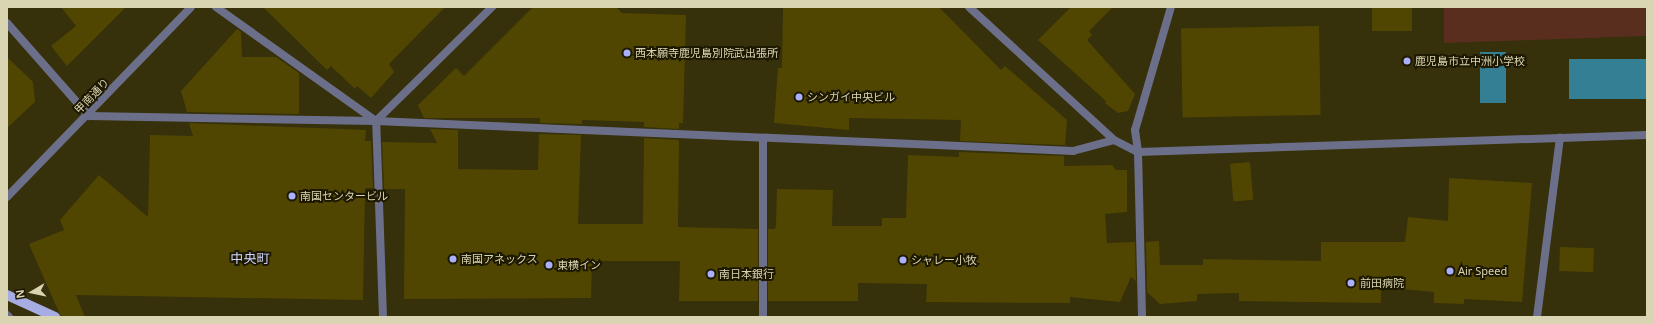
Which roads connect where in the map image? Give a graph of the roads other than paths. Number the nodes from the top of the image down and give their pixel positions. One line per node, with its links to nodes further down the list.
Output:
1 (191, 7): 7 (street, 甲南通り)
2 (216, 7): 8 (street)
3 (492, 7): 8 (street)
4 (969, 7): 12 (street)
5 (1171, 7): 13 (street)
6 (7, 23): 7 (street)
7 (89, 116): 8 (street); 14 (street, 甲南通り)
8 (376, 121): 11 (street); 17 (street)
9 (1647, 134): 10 (street)
10 (1560, 137): 13 (street); 20 (street)
11 (763, 140): 12 (street); 18 (street)
12 (1114, 140): 13 (street)
13 (1138, 152): 19 (street)
14 (7, 197)
15 (7, 295): 16 (main road)
16 (55, 317)
17 (383, 317)
18 (763, 317)
19 (1142, 317)
20 (1537, 317)

